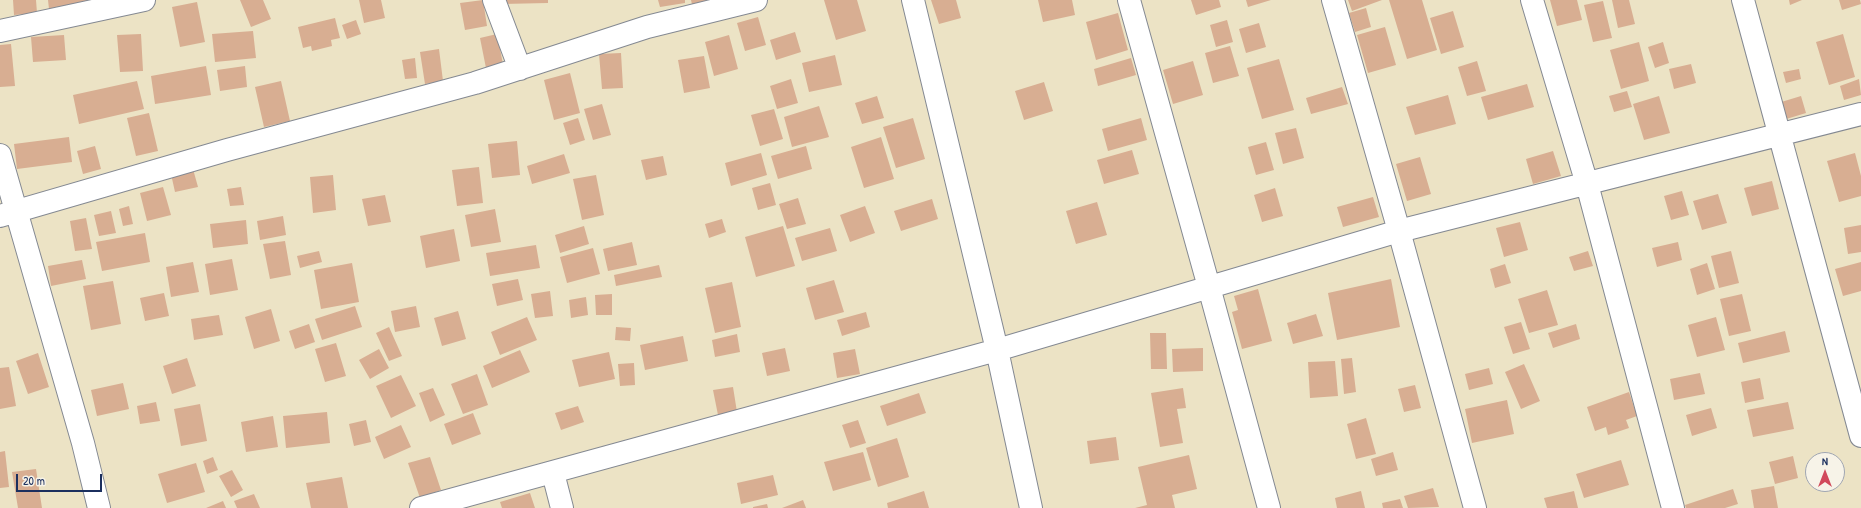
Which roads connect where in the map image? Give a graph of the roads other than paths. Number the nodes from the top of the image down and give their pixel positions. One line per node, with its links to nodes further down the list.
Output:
1 (144, 0): 9 (street)
2 (494, 0): 10 (street)
3 (756, 0): 10 (street)
4 (912, 0): 18 (street)
5 (1129, 0): 17 (street)
6 (1333, 0): 16 (street)
7 (1532, 0): 14 (street)
8 (1743, 0): 12 (street)
9 (0, 31)
10 (520, 68): 15 (street)
11 (1861, 114): 12 (street)
12 (1779, 136): 14 (street); 19 (street)
13 (0, 155): 15 (street)
14 (1587, 184): 16 (street); 27 (street)
15 (9, 214): 21 (street)
16 (1399, 231): 17 (street); 26 (street)
17 (1209, 287): 18 (street); 25 (street)
18 (997, 350): 20 (street); 24 (street)
19 (1861, 436)
20 (553, 473): 22 (street); 23 (street)
21 (99, 508)
22 (421, 508)
23 (562, 508)
24 (1031, 508)
25 (1269, 508)
26 (1475, 508)
27 (1673, 508)

